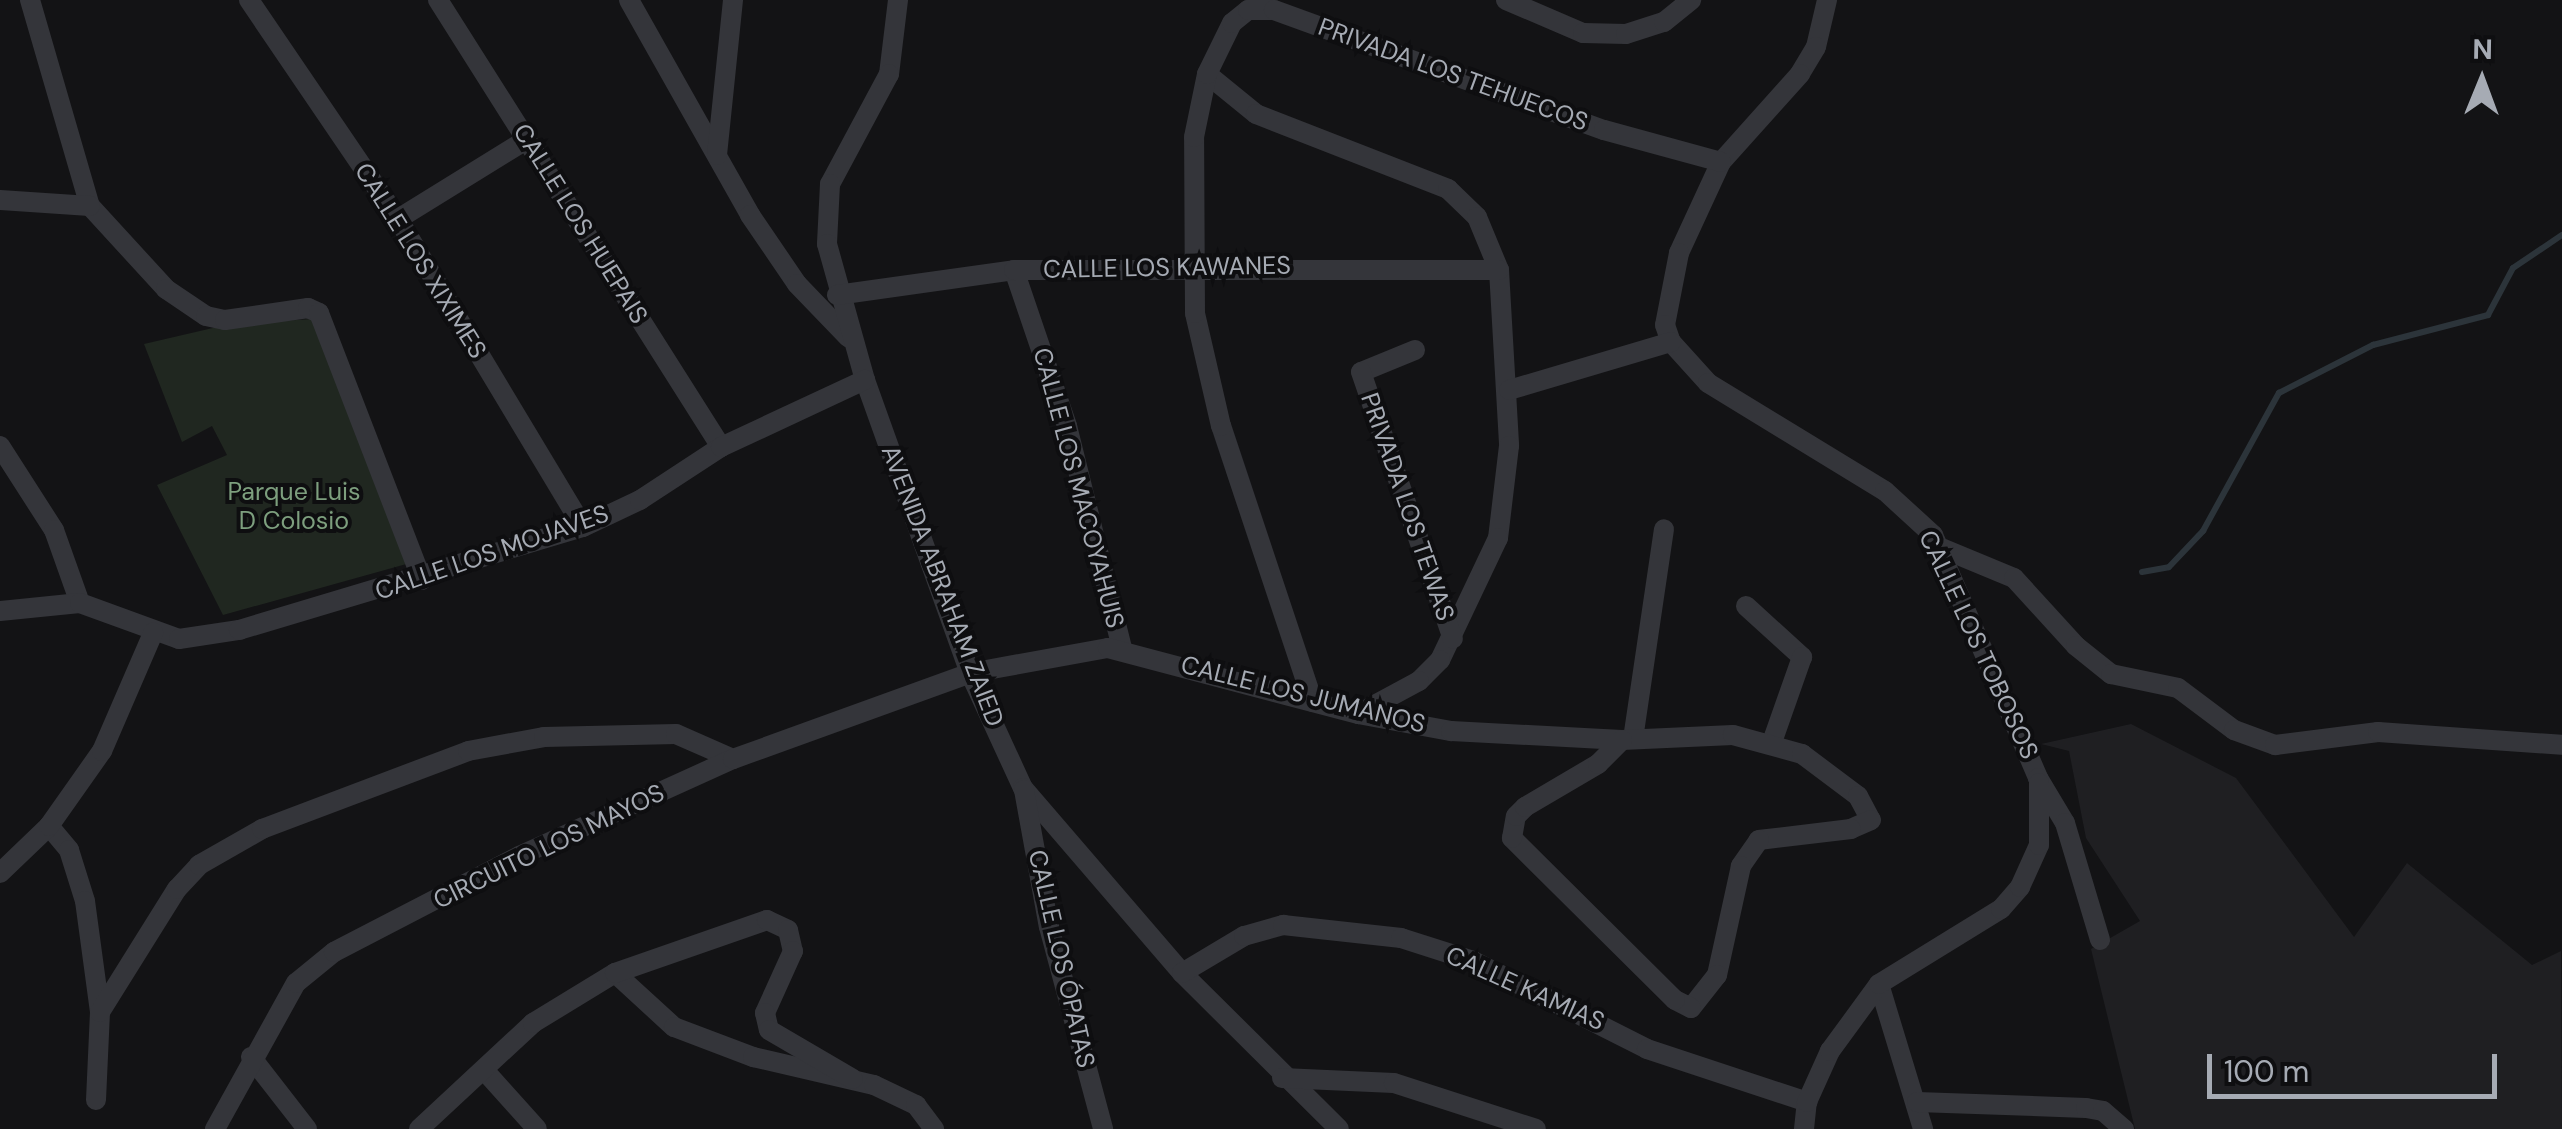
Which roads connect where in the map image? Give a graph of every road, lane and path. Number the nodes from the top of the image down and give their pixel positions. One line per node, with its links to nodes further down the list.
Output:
1 (30, 0): 15 (street)
2 (250, 0): 16 (street, CALLE LOS XIXIMES)
3 (438, 0): 11 (street, CALLE LOS HUEPAIS)
4 (629, 0): 12 (street)
5 (733, 0): 12 (street)
6 (898, 0): 20 (street, AVENIDA ABRAHAM ZAIED)
7 (1506, 0): 8 (street)
8 (1691, 0)
9 (1827, 0): 13 (street)
10 (1207, 74): 13 (street, PRIVADA LOS TEHUECOS); 17 (street, PRIVADA LOS TEHUECOS); 19 (street)
11 (526, 140): 16 (street); 27 (street, CALLE LOS HUEPAIS)
12 (717, 155): 21 (street)
13 (1721, 162): 22 (street)
14 (0, 200): 15 (street)
15 (90, 206): 31 (street)
16 (398, 219): 28 (street, CALLE LOS XIXIMES)
17 (1193, 265): 18 (street, CALLE LOS KAWANES); 19 (street, CALLE LOS KAWANES); 39 (street, PRIVADA LOS TEHUECOS)
18 (1014, 270): 20 (street, CALLE LOS KAWANES); 37 (street, CALLE LOS MACOYAHUIS)
19 (1499, 270): 25 (street)
20 (837, 294): 21 (street, AVENIDA ABRAHAM ZAIED)
21 (853, 342): 24 (street, AVENIDA ABRAHAM ZAIED)
22 (1671, 342): 25 (street); 30 (street, CALLE LOS TOBOSOS)
23 (1415, 350): 36 (street, PRIVADA LOS TEWAS)
24 (865, 380): 27 (street, CALLE LOS MOJAVES); 38 (street, AVENIDA ABRAHAM ZAIED)
25 (1509, 390): 36 (street)
26 (0, 446): 32 (street)
27 (721, 448): 28 (street, CALLE LOS MOJAVES)
28 (583, 527): 31 (street, CALLE LOS MOJAVES)
29 (1664, 529): 41 (street)
30 (1939, 547): 43 (street); 45 (street, CALLE LOS TOBOSOS)
31 (422, 580): 35 (street, CALLE LOS MOJAVES)
32 (80, 603): 34 (street); 35 (street)
33 (1746, 606): 42 (street)
34 (0, 610)
35 (152, 634): 47 (street)
36 (1453, 640): 40 (street)
37 (1122, 650): 38 (street, CALLE LOS JUMANOS); 39 (street, CALLE LOS JUMANOS)
38 (970, 673): 44 (street, CIRCUITO LOS MAYOS); 46 (street, AVENIDA ABRAHAM ZAIED)
39 (1313, 702): 40 (street, CALLE LOS JUMANOS)
40 (1358, 714): 41 (street, CALLE LOS JUMANOS)
41 (1628, 739): 42 (street, CALLE LOS JUMANOS); 42 (street, CALLE LOS JUMANOS)
42 (1772, 742)
43 (2562, 745)
44 (733, 759): 53 (street); 54 (street, CIRCUITO LOS MAYOS)
45 (2038, 778): 49 (street, CALLE LOS TOBOSOS); 52 (street)
46 (1023, 788): 51 (street, AVENIDA ABRAHAM ZAIED); 66 (street, CALLE LOS ÓPATAS)
47 (49, 826): 48 (street); 53 (street)
48 (0, 873)
49 (2100, 940)
50 (615, 973): 55 (street); 57 (street); 57 (street)
51 (1182, 973): 56 (street, AVENIDA ABRAHAM ZAIED); 59 (street, CALLE KAMIAS)
52 (1879, 984): 59 (street); 60 (street)
53 (100, 1012): 58 (street)
54 (251, 1057): 61 (street, CIRCUITO LOS MAYOS); 62 (street)
55 (484, 1070): 63 (street); 64 (street)
56 (1282, 1078): 67 (street, AVENIDA ABRAHAM ZAIED); 68 (street)
57 (853, 1079): 65 (street)
58 (96, 1100)
59 (1807, 1102): 69 (street)
60 (1917, 1102): 70 (street); 71 (street)
61 (215, 1129)
62 (307, 1129)
63 (419, 1129)
64 (537, 1129)
65 (934, 1129)
66 (1103, 1129)
67 (1339, 1129)
68 (1536, 1129)
69 (1804, 1129)
70 (1923, 1129)
71 (2124, 1129)

